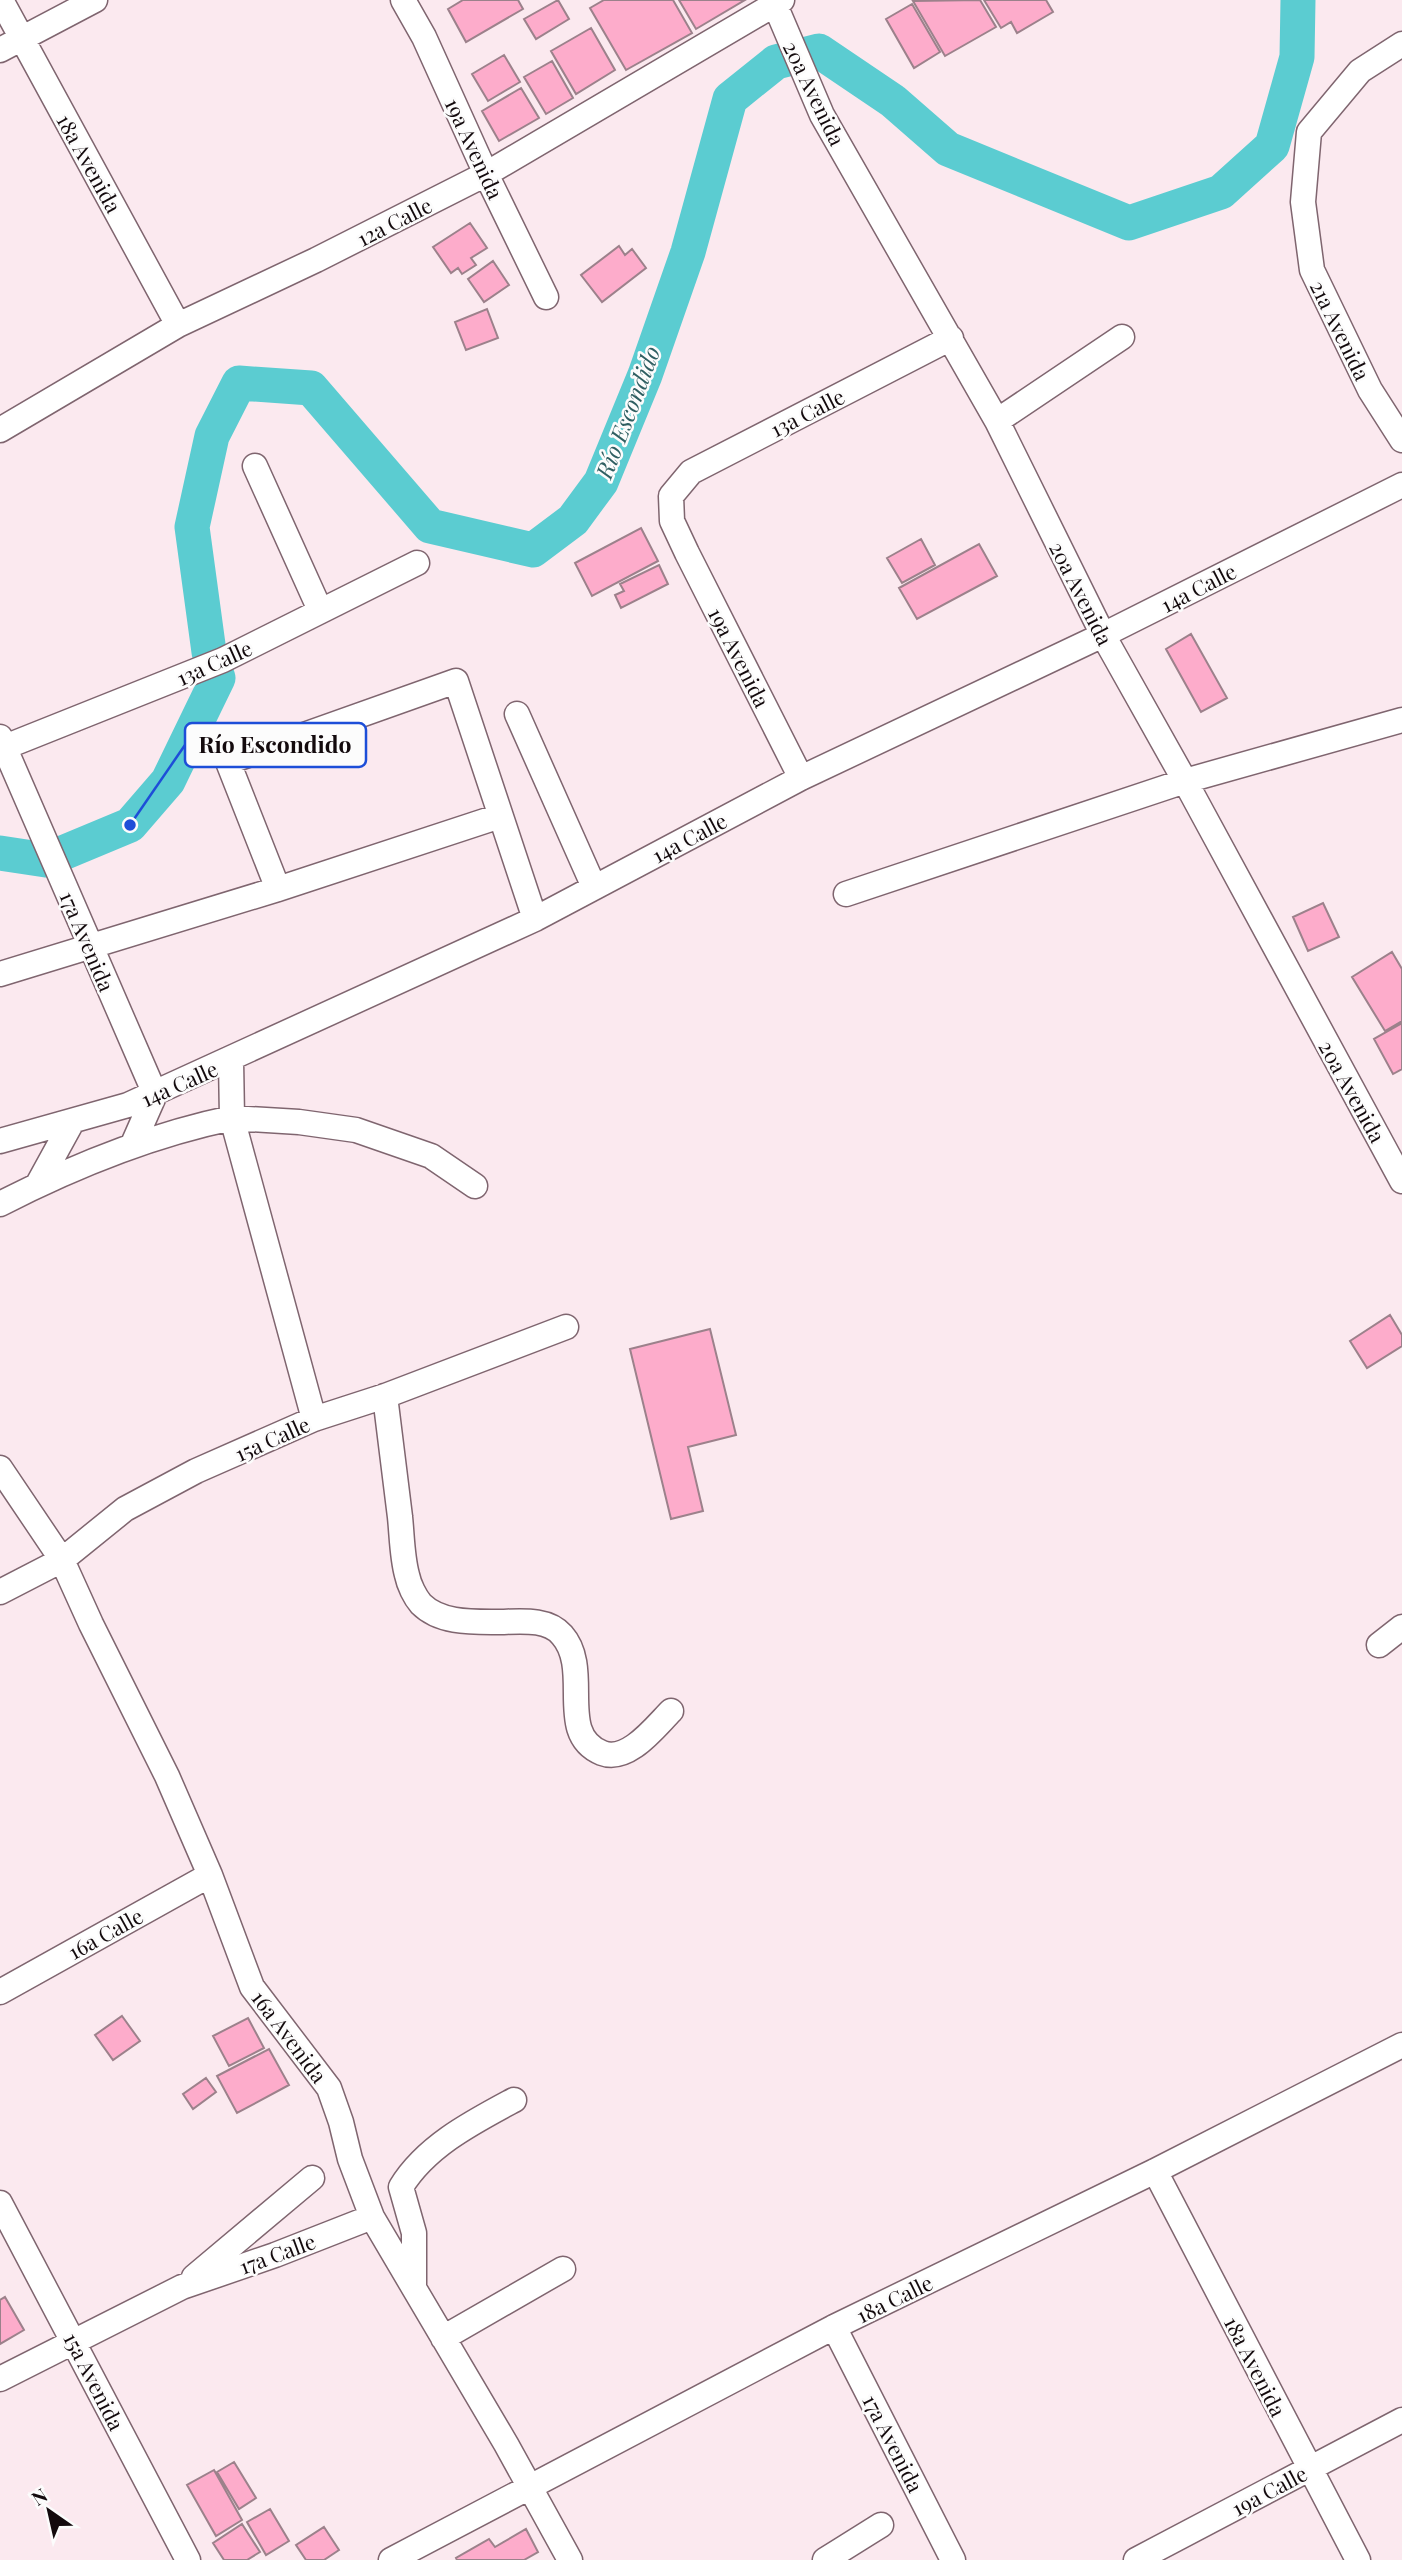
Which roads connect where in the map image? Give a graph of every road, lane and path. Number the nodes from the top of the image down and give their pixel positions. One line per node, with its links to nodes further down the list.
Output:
1 (1, 0): 5 (street, 18a Avenida)
2 (95, 0): 5 (street)
3 (403, 0): 7 (street, 19a Avenida)
4 (777, 1): 7 (street, 12a Calle); 11 (street, 20a Avenida)
5 (11, 44): 9 (street, 18a Avenida)
6 (1402, 44): 14 (street, 21a Avenida)
7 (486, 174): 8 (street, 19a Avenida); 9 (street, 12a Calle)
8 (546, 297)
9 (178, 325): 13 (street, 12a Calle)
10 (1122, 337): 12 (street)
11 (951, 338): 12 (street, 20a Avenida); 17 (street, 13a Calle)
12 (997, 421): 20 (street, 20a Avenida)
13 (0, 430)
14 (1402, 440)
15 (255, 466): 19 (street)
16 (1402, 485): 20 (street, 14a Calle)
17 (671, 496): 24 (street, 19a Avenida)
18 (417, 563): 19 (street, 13a Calle)
19 (320, 610): 23 (street, 13a Calle)
20 (1103, 635): 24 (street, 14a Calle); 25 (street, 20a Avenida)
21 (517, 713): 27 (street)
22 (1402, 720): 25 (street)
23 (3, 742): 31 (street, 17a Avenida)
24 (801, 778): 27 (street, 14a Calle)
25 (1185, 780): 29 (street); 39 (street, 20a Avenida)
26 (500, 816): 28 (street); 28 (street); 30 (street)
27 (594, 887): 30 (street, 14a Calle)
28 (278, 889): 31 (street)
29 (846, 894)
30 (535, 919): 33 (street, 14a Calle)
31 (89, 946): 32 (street); 34 (street, 17a Avenida)
32 (0, 974)
33 (231, 1059): 34 (street, 14a Calle); 35 (street)
34 (155, 1094): 36 (street, 14a Calle); 38 (street)
35 (232, 1118): 38 (street); 41 (street); 45 (street)
36 (72, 1122): 37 (street, 14a Calle); 40 (street)
37 (0, 1141)
38 (133, 1144): 40 (street)
39 (1402, 1181)
40 (38, 1184): 42 (street)
41 (475, 1186)
42 (0, 1204)
43 (566, 1327): 44 (street, 15a Calle)
44 (385, 1396): 45 (street, 15a Calle); 51 (street)
45 (314, 1419): 47 (street, 15a Calle)
46 (0, 1468): 47 (street, 16a Avenida)
47 (62, 1560): 48 (street, 15a Calle); 52 (street, 16a Avenida)
48 (0, 1592)
49 (1402, 1627): 50 (street)
50 (1379, 1645)
51 (671, 1711)
52 (210, 1875): 53 (street, 16a Calle); 59 (street, 16a Avenida)
53 (0, 1992)
54 (1402, 2045): 56 (street, 18a Calle)
55 (514, 2100): 62 (street)
56 (1155, 2171): 63 (street, 18a Calle); 68 (street, 18a Avenida)
57 (312, 2178): 61 (street, 17a Calle)
58 (0, 2203): 65 (street, 15a Avenida)
59 (372, 2217): 61 (street, 17a Calle); 62 (street, 16a Avenida)
60 (563, 2269): 64 (street)
61 (182, 2287): 65 (street, 17a Calle)
62 (414, 2288): 64 (street, 16a Avenida)
63 (834, 2327): 69 (street, 18a Calle); 75 (street, 17a Avenida)
64 (443, 2338): 69 (street, 16a Avenida)
65 (75, 2342): 66 (street, 17a Calle); 71 (street, 15a Avenida)
66 (0, 2379)
67 (1402, 2420): 68 (street, 19a Calle)
68 (1310, 2469): 76 (street, 19a Calle); 77 (street, 18a Avenida)
69 (531, 2488): 72 (street, 18a Calle); 73 (street, 16a Avenida)
70 (881, 2525): 74 (street)
71 (188, 2560)
72 (391, 2560)
73 (570, 2560)
74 (825, 2560)
75 (953, 2560)
76 (1136, 2560)
77 (1358, 2560)

